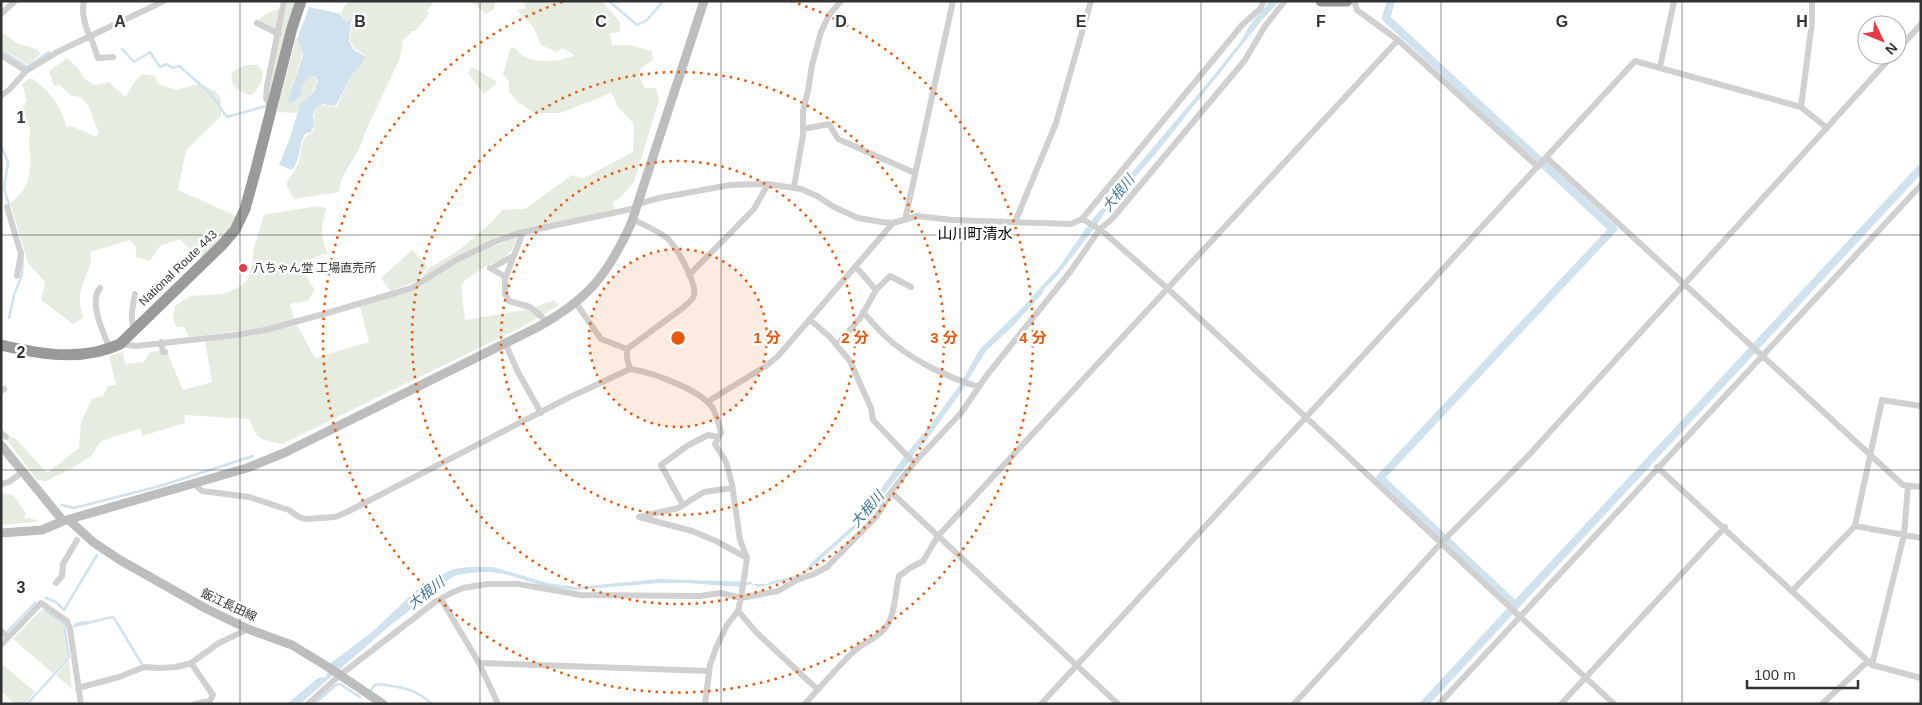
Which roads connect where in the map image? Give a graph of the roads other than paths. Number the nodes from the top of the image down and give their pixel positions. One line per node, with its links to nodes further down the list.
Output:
1 (16, 1): 17 (street)
2 (84, 1): 21 (street)
3 (164, 1): 21 (street)
4 (284, 1): 20 (street)
5 (301, 1): 31 (highway, National Route 443)
6 (704, 1): 40 (street)
7 (841, 1): 33 (street)
8 (953, 1): 36 (street)
9 (1091, 1): 45 (street)
10 (1264, 1): 43 (street)
11 (1285, 1): 47 (street)
12 (1321, 1): 13 (highway)
13 (1347, 1)
14 (1354, 1): 22 (street)
15 (1674, 1): 27 (street)
16 (1812, 1): 30 (street)
17 (1, 14)
18 (257, 23): 20 (street)
19 (1921, 24): 23 (street)
20 (278, 34): 31 (street)
21 (90, 35): 25 (street); 28 (street)
22 (1398, 40): 35 (street); 57 (street)
23 (1907, 40)
24 (1, 55): 28 (street)
25 (113, 57)
26 (1884, 65): 32 (street)
27 (1660, 66): 30 (street); 34 (street)
28 (26, 71): 29 (street)
29 (1, 96)
30 (1801, 108): 32 (street)
31 (271, 109): 64 (highway, National Route 443)
32 (1827, 128): 54 (street)
33 (803, 129): 36 (street); 39 (street)
34 (1546, 159): 35 (street); 54 (street)
35 (1539, 166): 78 (street)
36 (915, 173): 44 (street)
37 (768, 184): 39 (street); 40 (street); 51 (street)
38 (1921, 185): 72 (street)
39 (794, 187): 46 (street)
40 (637, 206): 42 (street); 48 (street)
41 (7, 207): 52 (street)
42 (632, 219): 51 (street); 60 (street)
43 (1083, 219): 45 (street); 47 (street)
44 (905, 220): 45 (street); 46 (street)
45 (1015, 222)
46 (893, 223): 50 (street)
47 (1100, 229): 57 (street); 74 (street)
48 (523, 232): 49 (street); 65 (street)
49 (513, 256): 53 (street); 53 (street)
50 (856, 267): 58 (street); 63 (street)
51 (689, 275): 70 (street)
52 (17, 276)
53 (506, 277): 62 (street)
54 (1685, 283): 72 (street); 100 (street)
55 (911, 287): 58 (street)
56 (100, 288): 69 (street)
57 (1167, 288): 78 (street); 97 (street)
58 (876, 290): 61 (street)
59 (134, 294): 64 (street)
60 (576, 303): 66 (street); 70 (street)
61 (864, 312): 67 (street); 74 (street)
62 (544, 318)
63 (810, 320): 67 (street); 75 (street)
64 (135, 330): 69 (highway, National Route 443)
65 (161, 342): 69 (street); 71 (street)
66 (505, 343): 77 (street); 86 (street)
67 (837, 345): 82 (street)
68 (1, 346): 69 (highway)
69 (115, 347)
70 (627, 349): 73 (street)
71 (165, 352)
72 (1762, 356): 81 (street); 83 (street)
73 (630, 369): 75 (street); 77 (street)
74 (978, 387): 82 (street)
75 (707, 402): 79 (street)
76 (1921, 406): 81 (street)
77 (541, 413): 86 (street)
78 (1305, 416): 100 (street); 115 (street)
79 (718, 437): 89 (street); 91 (street)
80 (3, 438): 84 (street, 飯江長田線)
81 (1870, 454): 87 (street); 93 (street)
82 (913, 462): 90 (street)
83 (1657, 467): 94 (street); 107 (street)
84 (22, 472): 85 (street); 92 (street, 飯江長田線)
85 (1, 484)
86 (194, 484): 92 (street)
87 (1908, 486): 88 (street); 96 (street)
88 (1921, 487)
89 (732, 488): 91 (street); 101 (street)
90 (891, 492): 97 (street); 104 (street)
91 (683, 505): 101 (street)
92 (66, 520): 95 (street); 108 (street, 飯江長田線)
93 (1855, 526): 96 (street); 103 (street)
94 (1725, 528): 103 (street); 118 (street)
95 (1, 533)
96 (1904, 535): 98 (street); 114 (street)
97 (938, 536): 115 (street); 121 (street)
98 (1921, 538)
99 (77, 540): 102 (street)
100 (1441, 543): 107 (street); 131 (street)
101 (747, 558): 104 (street)
102 (56, 583)
103 (1792, 591): 114 (street)
104 (741, 598): 105 (street); 106 (street)
105 (441, 599): 113 (street); 117 (street)
106 (738, 611): 116 (street); 121 (street)
107 (1520, 616): 118 (street); 132 (street)
108 (248, 629): 112 (street); 117 (street, 飯江長田線)
109 (1, 631): 110 (street)
110 (8, 637): 111 (street); 120 (street)
111 (1, 645)
112 (191, 663): 120 (street); 123 (street)
113 (479, 663): 116 (street); 126 (street)
114 (1870, 663): 119 (street); 135 (street)
115 (1076, 666): 129 (street); 130 (street)
116 (709, 671): 127 (street)
117 (339, 674): 124 (street); 125 (street, 飯江長田線)
118 (1586, 677): 133 (street); 134 (street)
119 (1921, 678)
120 (78, 688): 122 (street)
121 (818, 690): 128 (street)
122 (81, 704)
123 (194, 704)
124 (308, 704)
125 (383, 704)
126 (498, 704)
127 (705, 704)
128 (805, 704)
129 (1041, 704)
130 (1118, 704)
131 (1294, 704)
132 (1439, 704)
133 (1561, 704)
134 (1614, 704)
135 (1822, 704)

